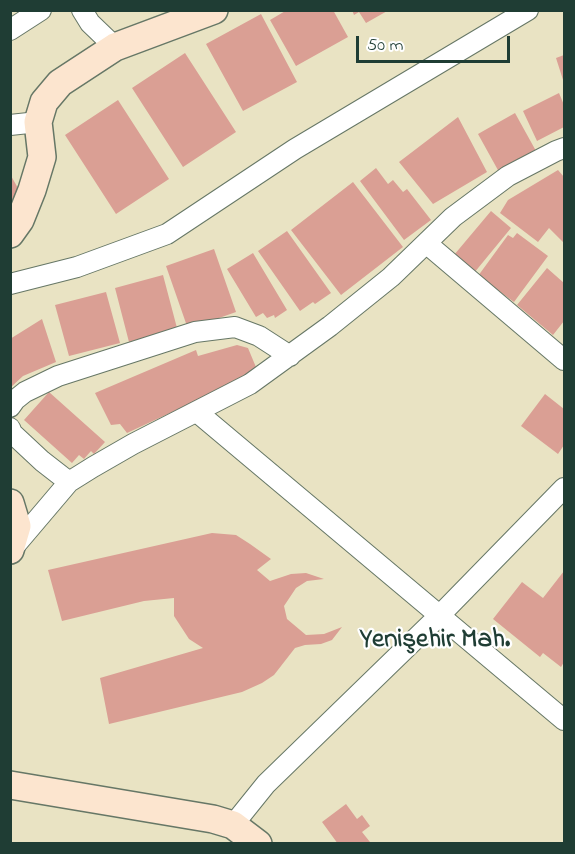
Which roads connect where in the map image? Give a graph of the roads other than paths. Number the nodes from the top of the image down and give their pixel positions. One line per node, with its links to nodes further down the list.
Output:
1 (40, 10): 5 (street)
2 (82, 10): 6 (street)
3 (214, 10): 6 (street)
4 (528, 10): 12 (street)
5 (10, 30)
6 (116, 47): 7 (street)
7 (38, 122): 8 (street); 10 (street)
8 (10, 125)
9 (562, 152): 11 (street)
10 (10, 234)
11 (426, 243): 13 (street); 14 (street)
12 (10, 284)
13 (290, 356): 15 (street); 16 (street)
14 (564, 360)
15 (10, 407)
16 (197, 412): 18 (street); 22 (street)
17 (10, 428): 18 (street)
18 (69, 482): 21 (street)
19 (564, 488): 22 (street)
20 (10, 503): 21 (street)
21 (11, 550)
22 (440, 615): 23 (street); 25 (street)
23 (564, 720)
24 (10, 785): 25 (street)
25 (233, 825): 26 (street)
26 (258, 843)

